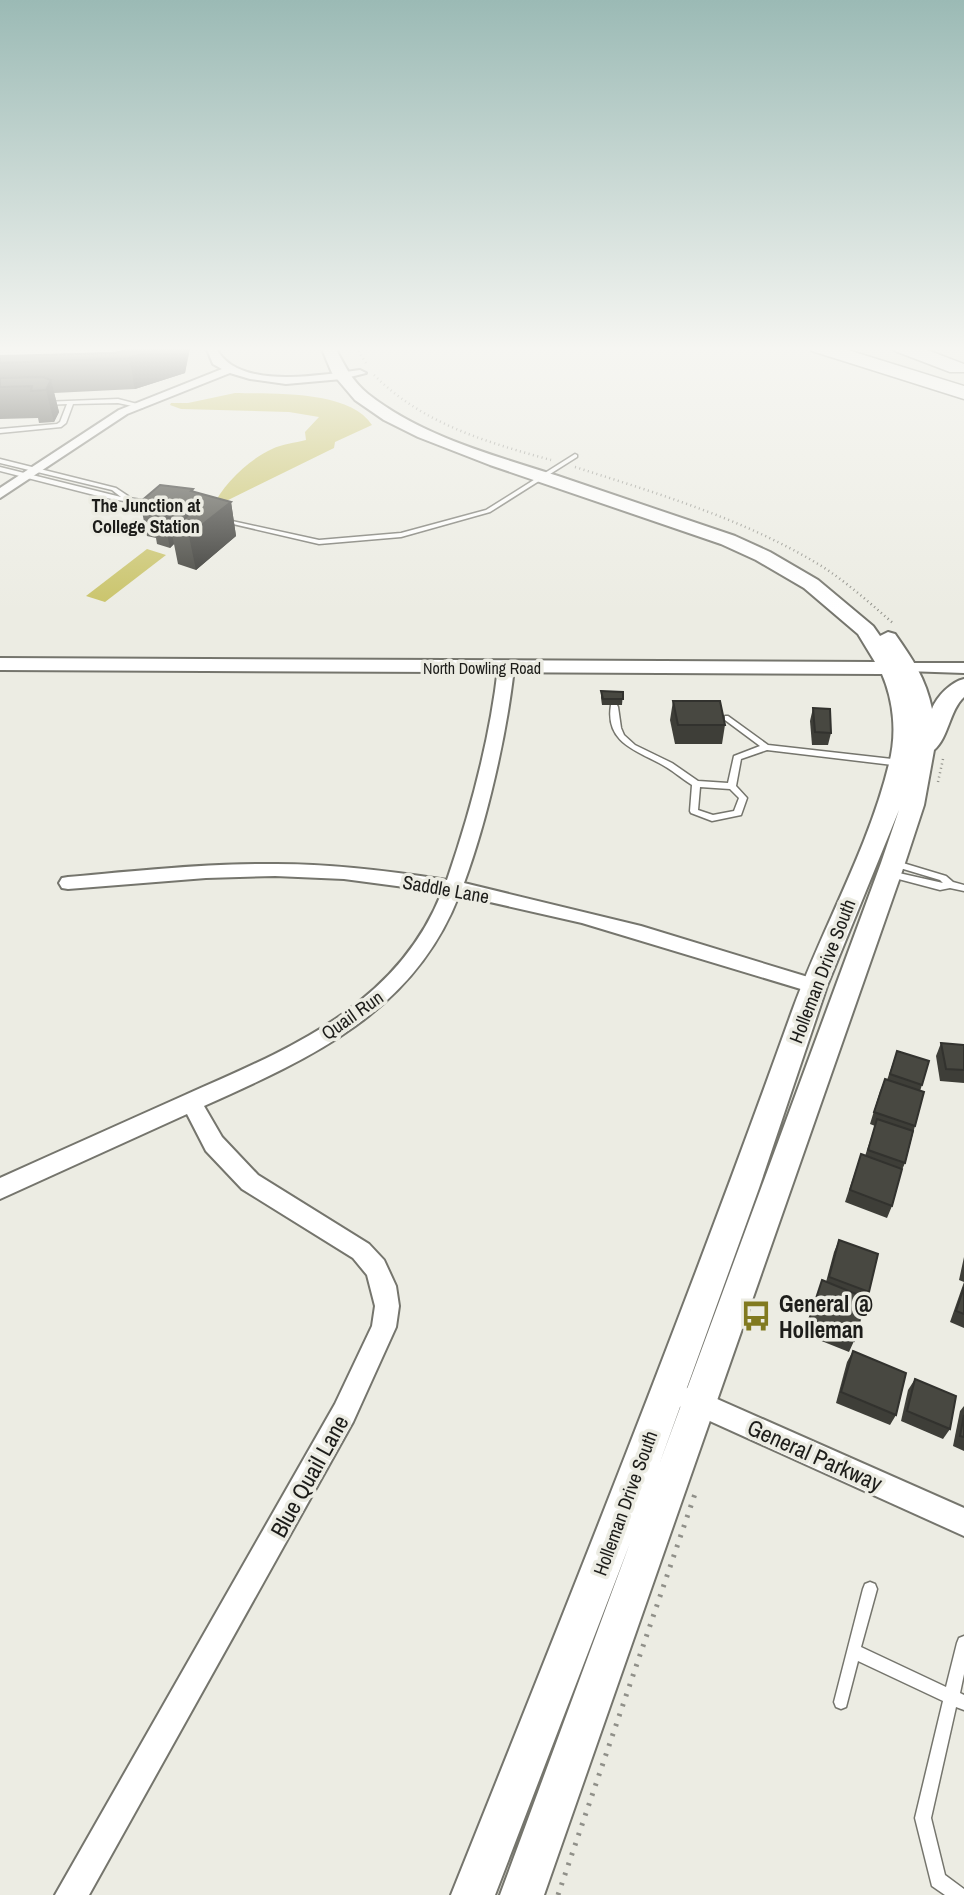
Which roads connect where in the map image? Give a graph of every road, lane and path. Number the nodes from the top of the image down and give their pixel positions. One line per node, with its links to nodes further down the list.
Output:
1 (105, 435): 8 (street)
2 (431, 435): 7 (street, Holleman Drive South)
3 (474, 435): 7 (path)
4 (575, 456): 7 (lane)
5 (0, 461): 8 (lane)
6 (0, 469): 8 (lane)
7 (554, 470): 15 (lane); 16 (path); 19 (street, Holleman Drive South)
8 (39, 474): 9 (lane); 10 (lane); 11 (street); 13 (street)
9 (91, 483): 10 (lane); 12 (lane)
10 (82, 490): 12 (lane)
11 (0, 494)
12 (126, 498): 14 (lane)
13 (0, 506)
14 (166, 507)
15 (220, 520)
16 (898, 630)
17 (0, 664): 18 (street, North Dowling Road)
18 (506, 668): 19 (street, North Dowling Road); 31 (street, Quail Run)
19 (900, 668): 20 (street, North Dowling Road); 25 (street, Holleman Drive South)
20 (964, 668)
21 (964, 685): 25 (street)
22 (614, 707): 27 (lane)
23 (728, 718): 24 (lane)
24 (766, 747): 25 (lane); 28 (lane)
25 (923, 758): 26 (path); 29 (street, Holleman Drive South); 33 (street, Holleman Drive South)
26 (938, 783)
27 (696, 784): 28 (lane); 28 (lane)
28 (732, 786)
29 (891, 868): 32 (lane); 33 (street, Holleman Drive South)
30 (68, 883): 31 (street, Saddle Lane)
31 (453, 888): 33 (street, Saddle Lane); 34 (street, Quail Run)
32 (964, 888)
33 (829, 991): 36 (street)
34 (191, 1102): 35 (street, Quail Run); 43 (street, Blue Quail Lane)
35 (0, 1189)
36 (683, 1396): 37 (street, General Parkway); 44 (street, Holleman Drive South); 45 (street)
37 (964, 1522)
38 (870, 1589): 40 (lane)
39 (964, 1643): 41 (lane)
40 (853, 1651): 41 (lane); 42 (lane)
41 (958, 1699): 46 (lane)
42 (841, 1702)
43 (71, 1895)
44 (473, 1895)
45 (522, 1895)
46 (958, 1895)

